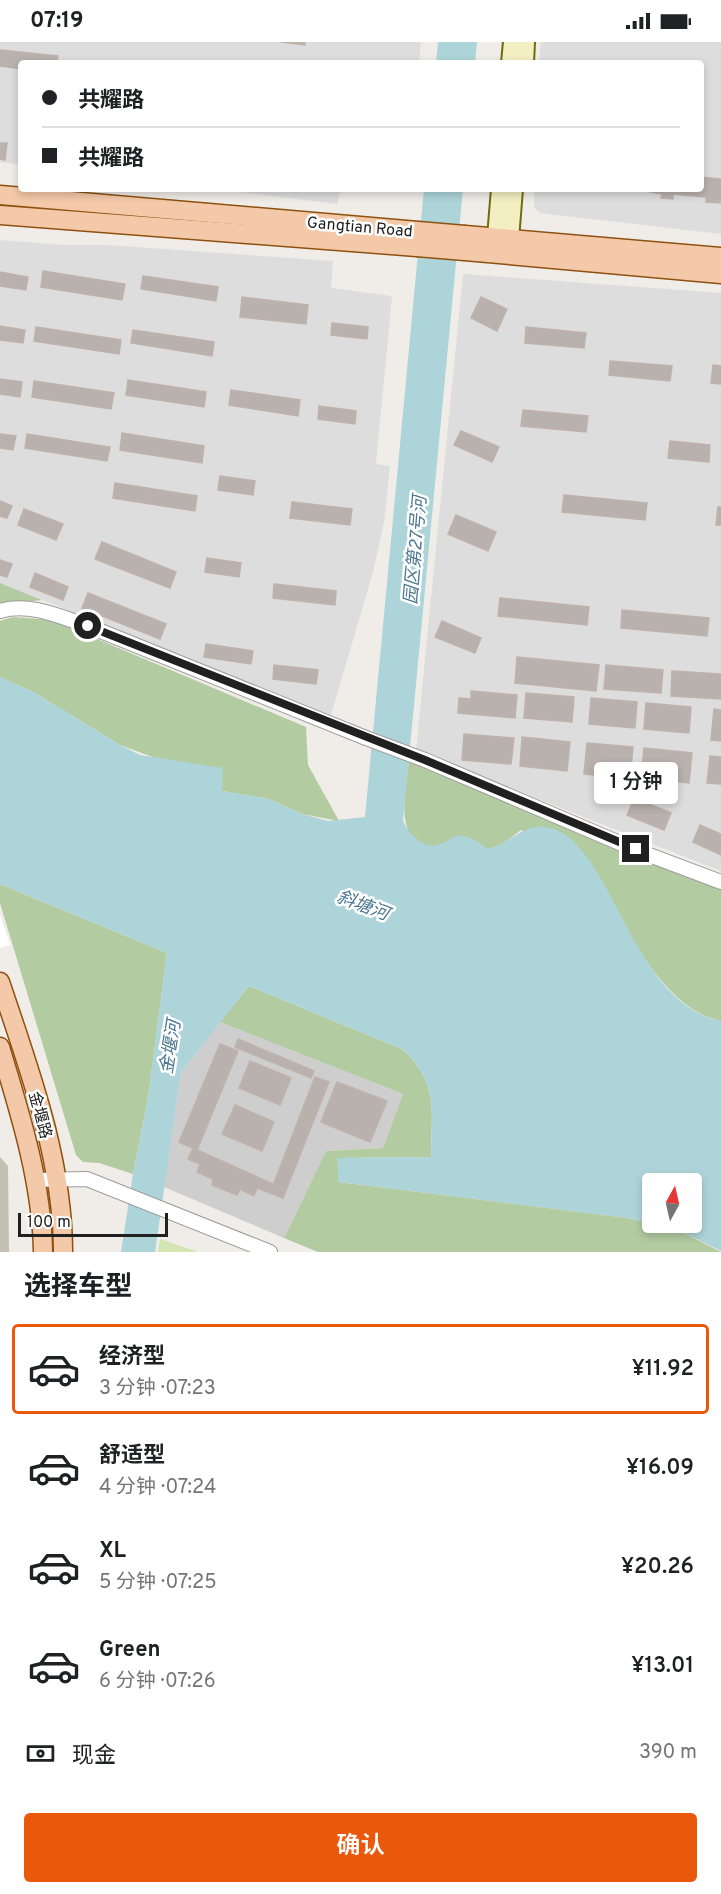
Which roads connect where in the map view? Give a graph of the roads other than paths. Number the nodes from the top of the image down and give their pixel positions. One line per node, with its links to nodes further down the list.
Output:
1 (512, 42): 3 (main road)
2 (526, 42): 4 (main road)
3 (510, 60)
4 (525, 60)
5 (500, 192): 10 (main road)
6 (513, 192): 10 (main road)
7 (0, 195): 9 (main road, Gangtian Road)
8 (0, 215): 9 (main road, Gangtian Road)
9 (418, 239): 10 (main road, Gangtian Road, bridge)
10 (502, 243): 11 (main road, Gangtian Road); 12 (main road, Gangtian Road)
11 (721, 257)
12 (721, 274)
13 (0, 611): 14 (street, bridge)
14 (721, 882)
15 (0, 982): 17 (main road, 金堰路)
16 (0, 1047): 18 (main road, 金堰路)
17 (57, 1179): 18 (street); 20 (main road, 金堰路); 21 (street)
18 (34, 1180): 19 (main road, 金堰路)
19 (43, 1252)
20 (63, 1252)
21 (270, 1252)

